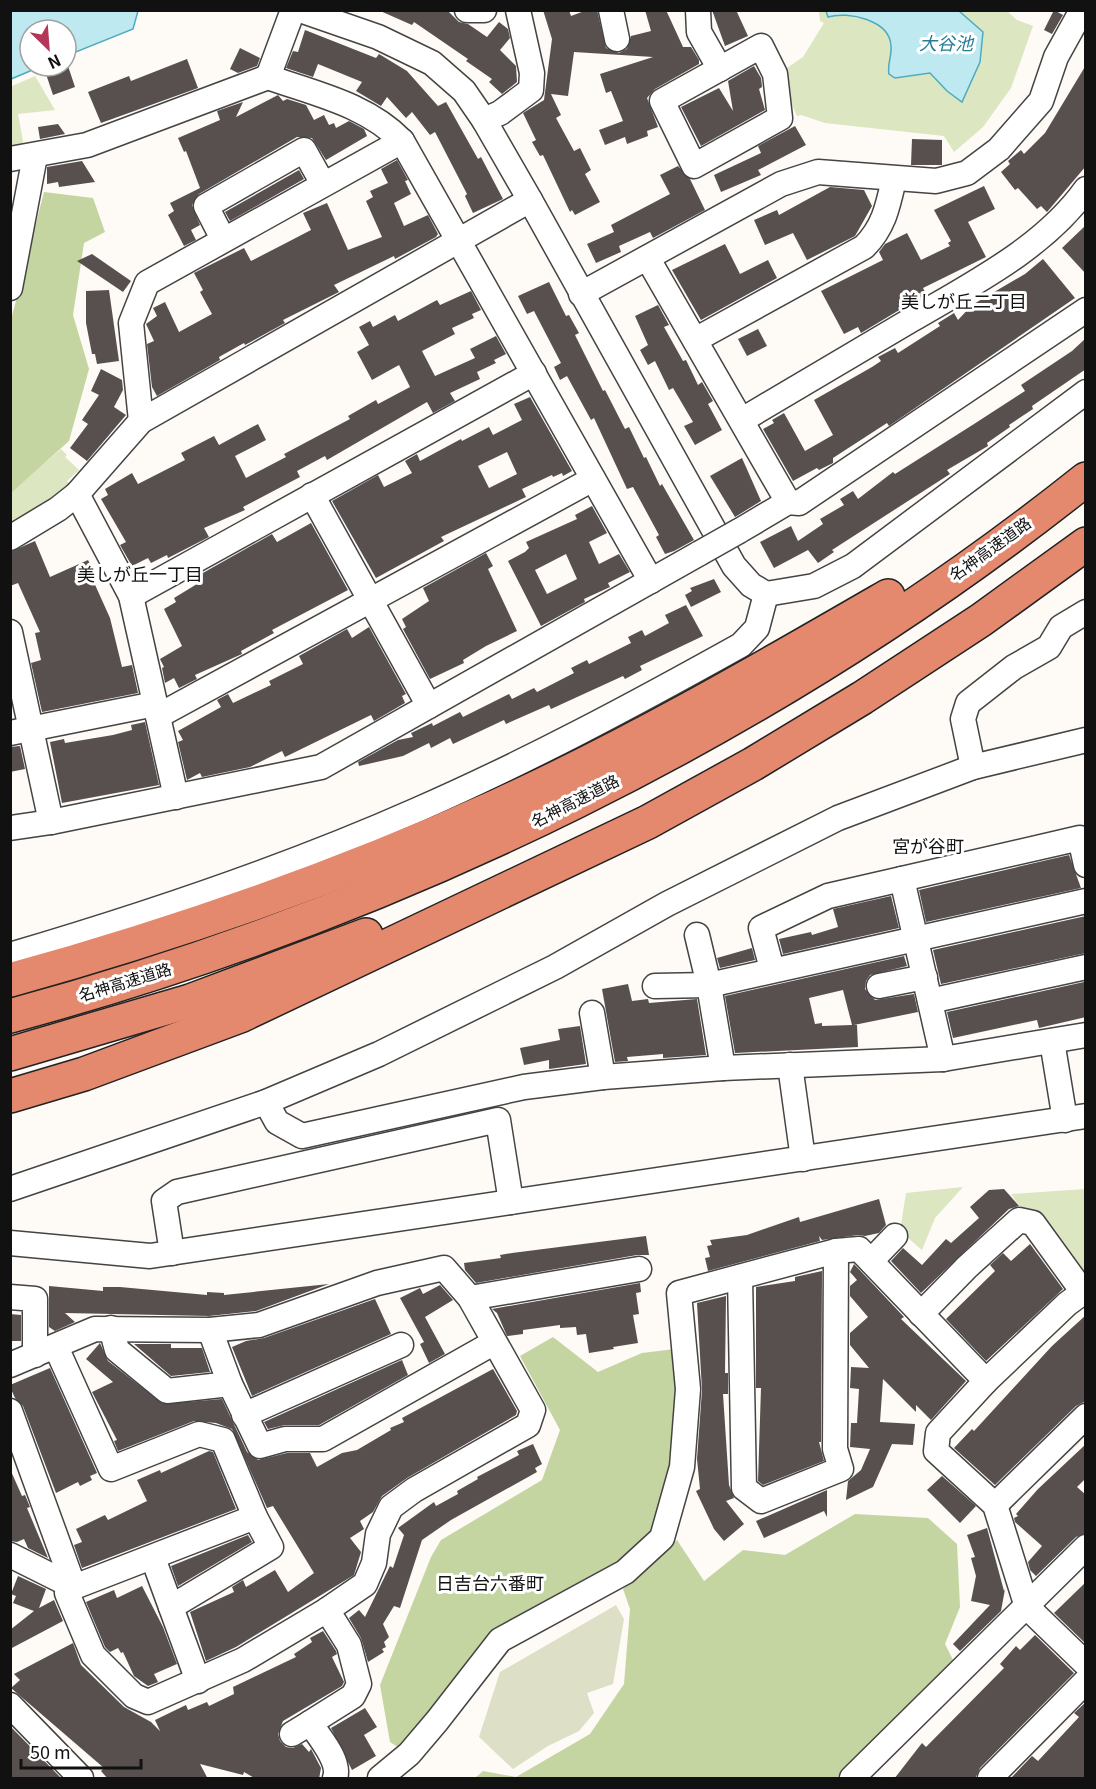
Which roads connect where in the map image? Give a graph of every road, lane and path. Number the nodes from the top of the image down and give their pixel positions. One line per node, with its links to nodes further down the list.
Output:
1 (293, 10): 11 (street)
2 (300, 10): 12 (street)
3 (467, 10): 4 (street)
4 (484, 10)
5 (518, 10): 12 (street)
6 (611, 10): 9 (street)
7 (698, 10): 10 (street)
8 (1082, 10): 16 (street)
9 (617, 39)
10 (720, 69): 10 (street)
11 (268, 77): 13 (street); 14 (street)
12 (484, 120): 19 (street)
13 (402, 141): 17 (street); 21 (street)
14 (34, 156): 15 (street); 23 (street)
15 (10, 159)
16 (894, 180): 22 (street); 26 (street)
17 (323, 184): 20 (street); 20 (street)
18 (1086, 189): 29 (street)
19 (530, 200): 21 (street); 24 (street)
20 (223, 239): 30 (street)
21 (459, 241): 27 (street); 30 (street)
22 (648, 259): 24 (street); 26 (street)
23 (10, 288)
24 (581, 294): 41 (street)
25 (1086, 310): 36 (street)
26 (695, 340): 29 (street)
27 (534, 373): 32 (street); 35 (street)
28 (1086, 392): 41 (street)
29 (742, 420): 36 (street)
30 (141, 422): 34 (street)
31 (1086, 462): 63 (highway)
32 (593, 479): 40 (street); 43 (street)
33 (1086, 479): 69 (highway, 名神高速道路)
34 (77, 494): 38 (street); 42 (street)
35 (312, 495): 42 (street); 43 (street)
36 (788, 502): 40 (street, bridge)
37 (1086, 526): 72 (highway)
38 (10, 538)
39 (1086, 544): 77 (highway)
40 (651, 581): 46 (street)
41 (766, 594): 59 (street)
42 (131, 596): 47 (street)
43 (371, 602): 46 (street); 47 (street)
44 (1086, 612): 50 (street)
45 (12, 640): 48 (street)
46 (429, 706): 51 (street)
47 (156, 710): 48 (street); 51 (street)
48 (21, 730): 52 (street)
49 (1086, 740): 50 (street)
50 (973, 767): 78 (street)
51 (176, 797): 52 (street)
52 (51, 822): 53 (street)
53 (10, 828)
54 (1086, 865): 55 (street)
55 (902, 879): 58 (street); 61 (street)
56 (1086, 901): 58 (street)
57 (697, 935): 64 (street)
58 (916, 938): 61 (street); 62 (street)
59 (10, 955)
60 (1086, 967): 67 (street)
61 (772, 969): 64 (street)
62 (925, 977): 66 (street); 67 (street)
63 (10, 980)
64 (709, 985): 65 (street); 75 (street)
65 (655, 986)
66 (879, 986)
67 (930, 1001): 73 (street)
68 (592, 1013): 76 (street)
69 (10, 1016)
70 (1086, 1035): 71 (street)
71 (1052, 1041): 73 (street); 79 (street)
72 (10, 1054)
73 (943, 1059): 74 (street)
74 (790, 1065): 75 (street); 80 (street)
75 (723, 1068): 76 (street)
76 (603, 1077): 78 (street)
77 (10, 1096)
78 (266, 1102): 81 (street)
79 (1075, 1118): 80 (street)
80 (803, 1159): 82 (street)
81 (10, 1190)
82 (511, 1202): 86 (street); 86 (street)
83 (895, 1236): 87 (street)
84 (10, 1243): 86 (street)
85 (836, 1251): 87 (street); 89 (street); 89 (street)
86 (172, 1253)
87 (871, 1261): 93 (street)
88 (639, 1269): 92 (street)
89 (740, 1277): 121 (street)
90 (1084, 1291): 93 (street); 100 (street)
91 (10, 1297): 98 (street)
92 (470, 1298): 95 (street); 96 (street)
93 (921, 1314): 100 (street)
94 (111, 1329): 95 (street); 98 (street); 101 (street)
95 (210, 1330): 101 (street)
96 (493, 1343): 103 (street); 113 (street)
97 (401, 1345): 103 (street)
98 (45, 1351): 99 (street); 106 (street)
99 (10, 1365)
100 (986, 1381): 105 (street)
101 (230, 1384): 103 (street)
102 (10, 1411): 110 (street)
103 (244, 1415)
104 (1086, 1416): 105 (street)
105 (995, 1505): 112 (street)
106 (255, 1517): 109 (street); 111 (street)
107 (1086, 1547): 112 (street)
108 (10, 1555): 110 (street)
109 (153, 1558): 110 (street); 111 (street)
110 (74, 1587): 115 (street)
111 (171, 1607): 115 (street)
112 (1027, 1607): 114 (street); 118 (street)
113 (327, 1611): 115 (street); 120 (street)
114 (1086, 1664)
115 (198, 1681)
116 (1086, 1681): 122 (street)
117 (10, 1705): 119 (street)
118 (861, 1776)
119 (81, 1779)
120 (334, 1779)
121 (380, 1779)
122 (990, 1779)

